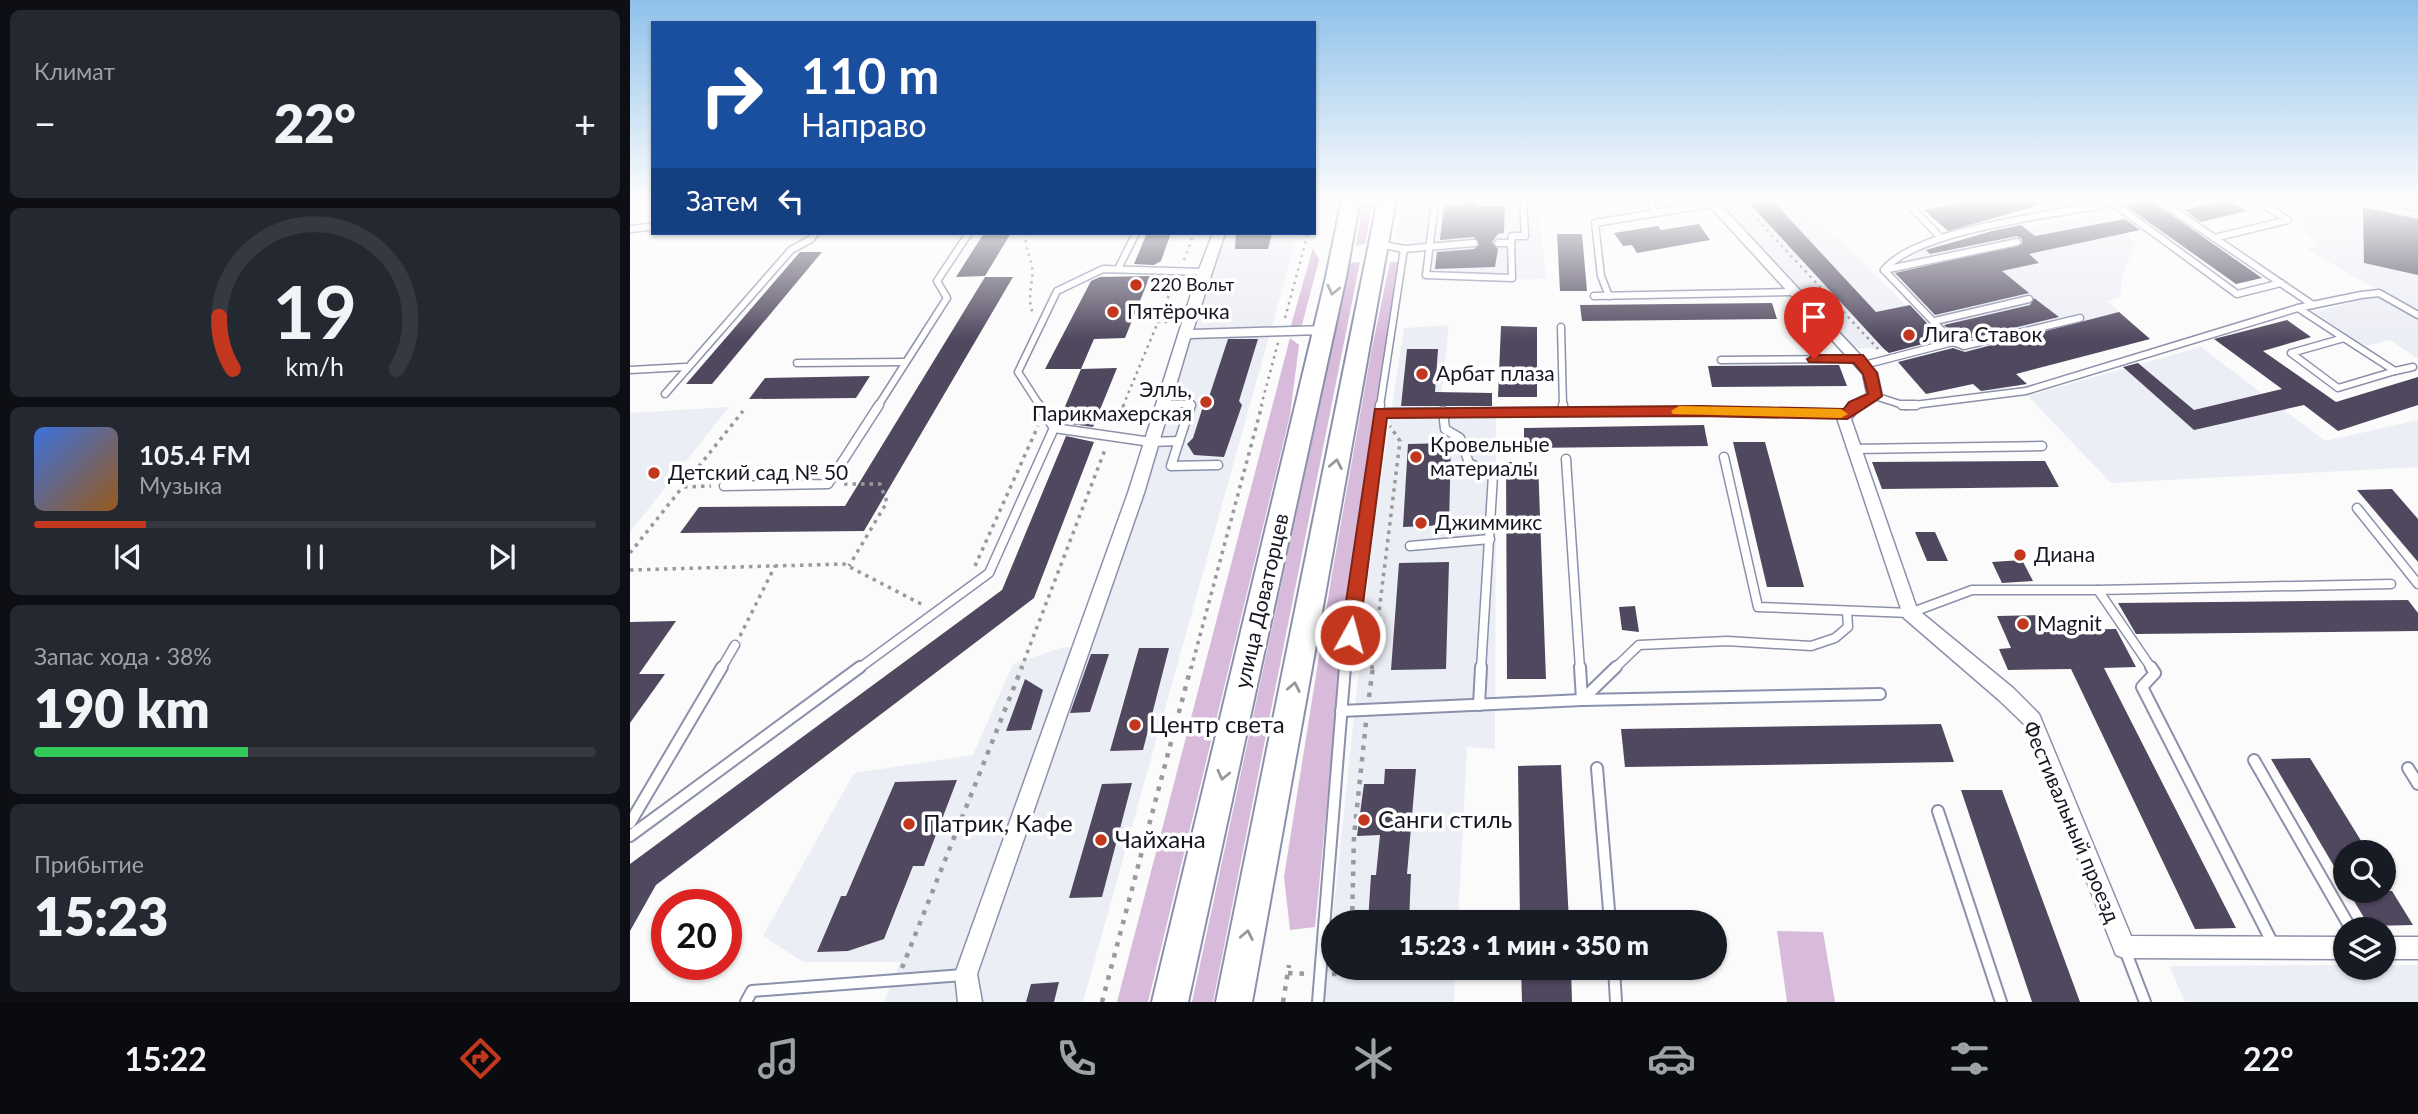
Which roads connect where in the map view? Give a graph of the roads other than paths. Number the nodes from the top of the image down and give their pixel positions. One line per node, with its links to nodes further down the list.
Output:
1 (799, 246): 38 (lane)
2 (960, 246): 35 (lane)
3 (1130, 246): 16 (lane)
4 (1214, 246): 18 (street)
5 (1341, 246): 30 (main road, улица Доваторцев, one-way to 30)
6 (1391, 246): 15 (lane); 47 (lane); 90 (main road, улица Доваторцев, one-way to 6)
7 (1435, 246): 15 (lane)
8 (1511, 246): 15 (lane)
9 (1598, 246): 22 (lane)
10 (1750, 246): 20 (street)
11 (1913, 246): 17 (lane)
12 (1999, 246): 17 (lane)
13 (2171, 246): 19 (lane)
14 (2226, 246): 19 (lane)
15 (1430, 248)
16 (1118, 269): 18 (lane); 49 (lane)
17 (1884, 270): 28 (lane)
18 (1204, 272): 31 (street)
19 (2281, 283): 24 (lane)
20 (1793, 292): 22 (lane); 36 (street)
21 (1594, 296): 22 (lane)
22 (1609, 296)
23 (2029, 299): 28 (lane)
24 (2313, 305): 25 (lane); 26 (lane)
25 (2298, 308): 32 (lane); 43 (lane)
26 (2418, 315)
27 (2080, 318): 33 (lane)
28 (1935, 321): 33 (lane)
29 (1561, 327): 46 (lane)
30 (1324, 330): 31 (street); 89 (main road, улица Доваторцев, one-way to 89)
31 (1185, 334): 44 (street)
32 (2345, 338): 41 (lane); 41 (lane)
33 (1953, 342): 36 (lane)
34 (1721, 360): 36 (lane)
35 (905, 362): 37 (lane); 57 (lane)
36 (1861, 362): 43 (street)
37 (797, 363)
38 (685, 367): 40 (lane); 42 (lane)
39 (2413, 367): 41 (lane)
40 (630, 370)
41 (2395, 371)
42 (665, 394)
43 (1875, 396): 48 (street)
44 (1164, 404): 50 (lane); 51 (street)
45 (1443, 411): 46 (lane); 47 (lane); 59 (lane)
46 (1563, 412): 48 (lane)
47 (1384, 413): 70 (lane)
48 (1847, 414): 53 (street)
49 (1054, 428): 51 (lane); 77 (lane)
50 (1179, 441): 51 (lane); 56 (lane)
51 (1151, 442): 85 (street)
52 (2042, 446): 53 (lane)
53 (1854, 449): 65 (street)
54 (1724, 457): 64 (lane)
55 (1566, 459): 68 (lane)
56 (1218, 465)
57 (724, 486)
58 (2357, 508): 62 (lane)
59 (1490, 539): 60 (lane); 69 (lane)
60 (1410, 546)
61 (2391, 584): 63 (lane)
62 (2418, 584)
63 (2098, 590): 65 (lane); 81 (lane)
64 (1847, 611): 65 (lane); 68 (lane)
65 (1910, 614): 80 (street, Фестивальный проезд)
66 (735, 645): 76 (lane)
67 (1881, 694): 68 (lane)
68 (1582, 699): 69 (lane)
69 (1479, 705): 70 (lane)
70 (1341, 711): 91 (lane)
71 (2254, 760): 79 (lane)
72 (1597, 768): 78 (lane)
73 (2407, 768): 74 (lane)
74 (2418, 783)
75 (1938, 811): 93 (lane)
76 (630, 822)
77 (630, 836)
78 (1609, 910)
79 (2344, 917)
80 (2124, 947): 81 (street, Фестивальный проезд); 94 (lane)
81 (2275, 948): 82 (street, Фестивальный проезд)
82 (2333, 948)
83 (2396, 948): 84 (street)
84 (2418, 948)
85 (966, 974): 87 (lane); 88 (street)
86 (1615, 980): 92 (lane)
87 (746, 1002)
88 (970, 1002)
89 (1170, 1002)
90 (1234, 1002)
91 (1318, 1002)
92 (1616, 1002)
93 (2001, 1002)
94 (2146, 1002)

